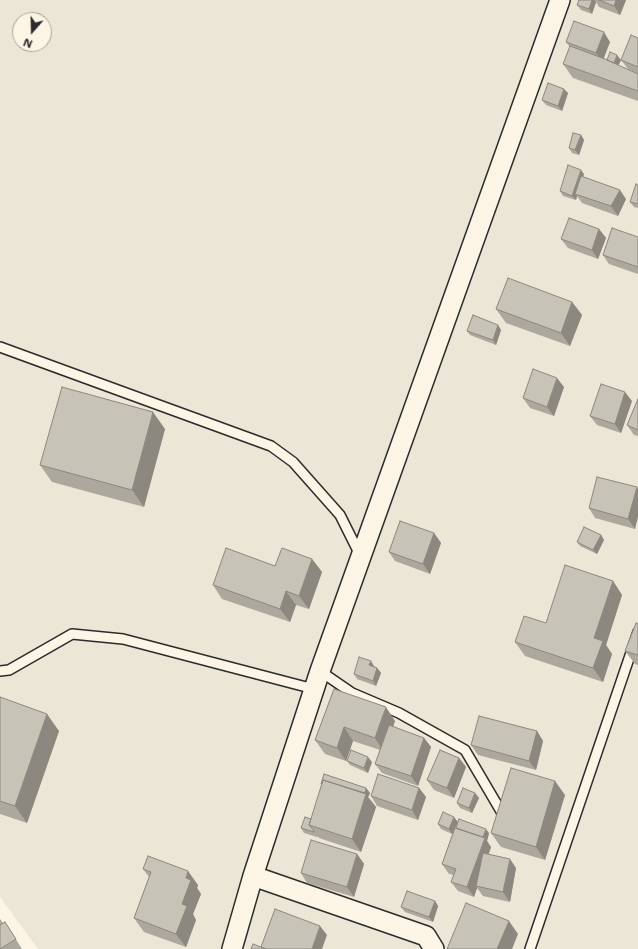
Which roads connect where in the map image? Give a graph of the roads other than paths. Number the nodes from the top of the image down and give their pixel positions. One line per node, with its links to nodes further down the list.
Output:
1 (560, 0): 3 (street)
2 (0, 347): 3 (lane)
3 (361, 558): 6 (street)
4 (638, 632): 12 (lane)
5 (0, 671): 7 (lane)
6 (320, 671): 7 (street); 8 (lane)
7 (314, 689): 9 (street)
8 (502, 813)
9 (253, 876): 10 (street); 11 (street)
10 (232, 949)
11 (434, 949)
12 (530, 949)

